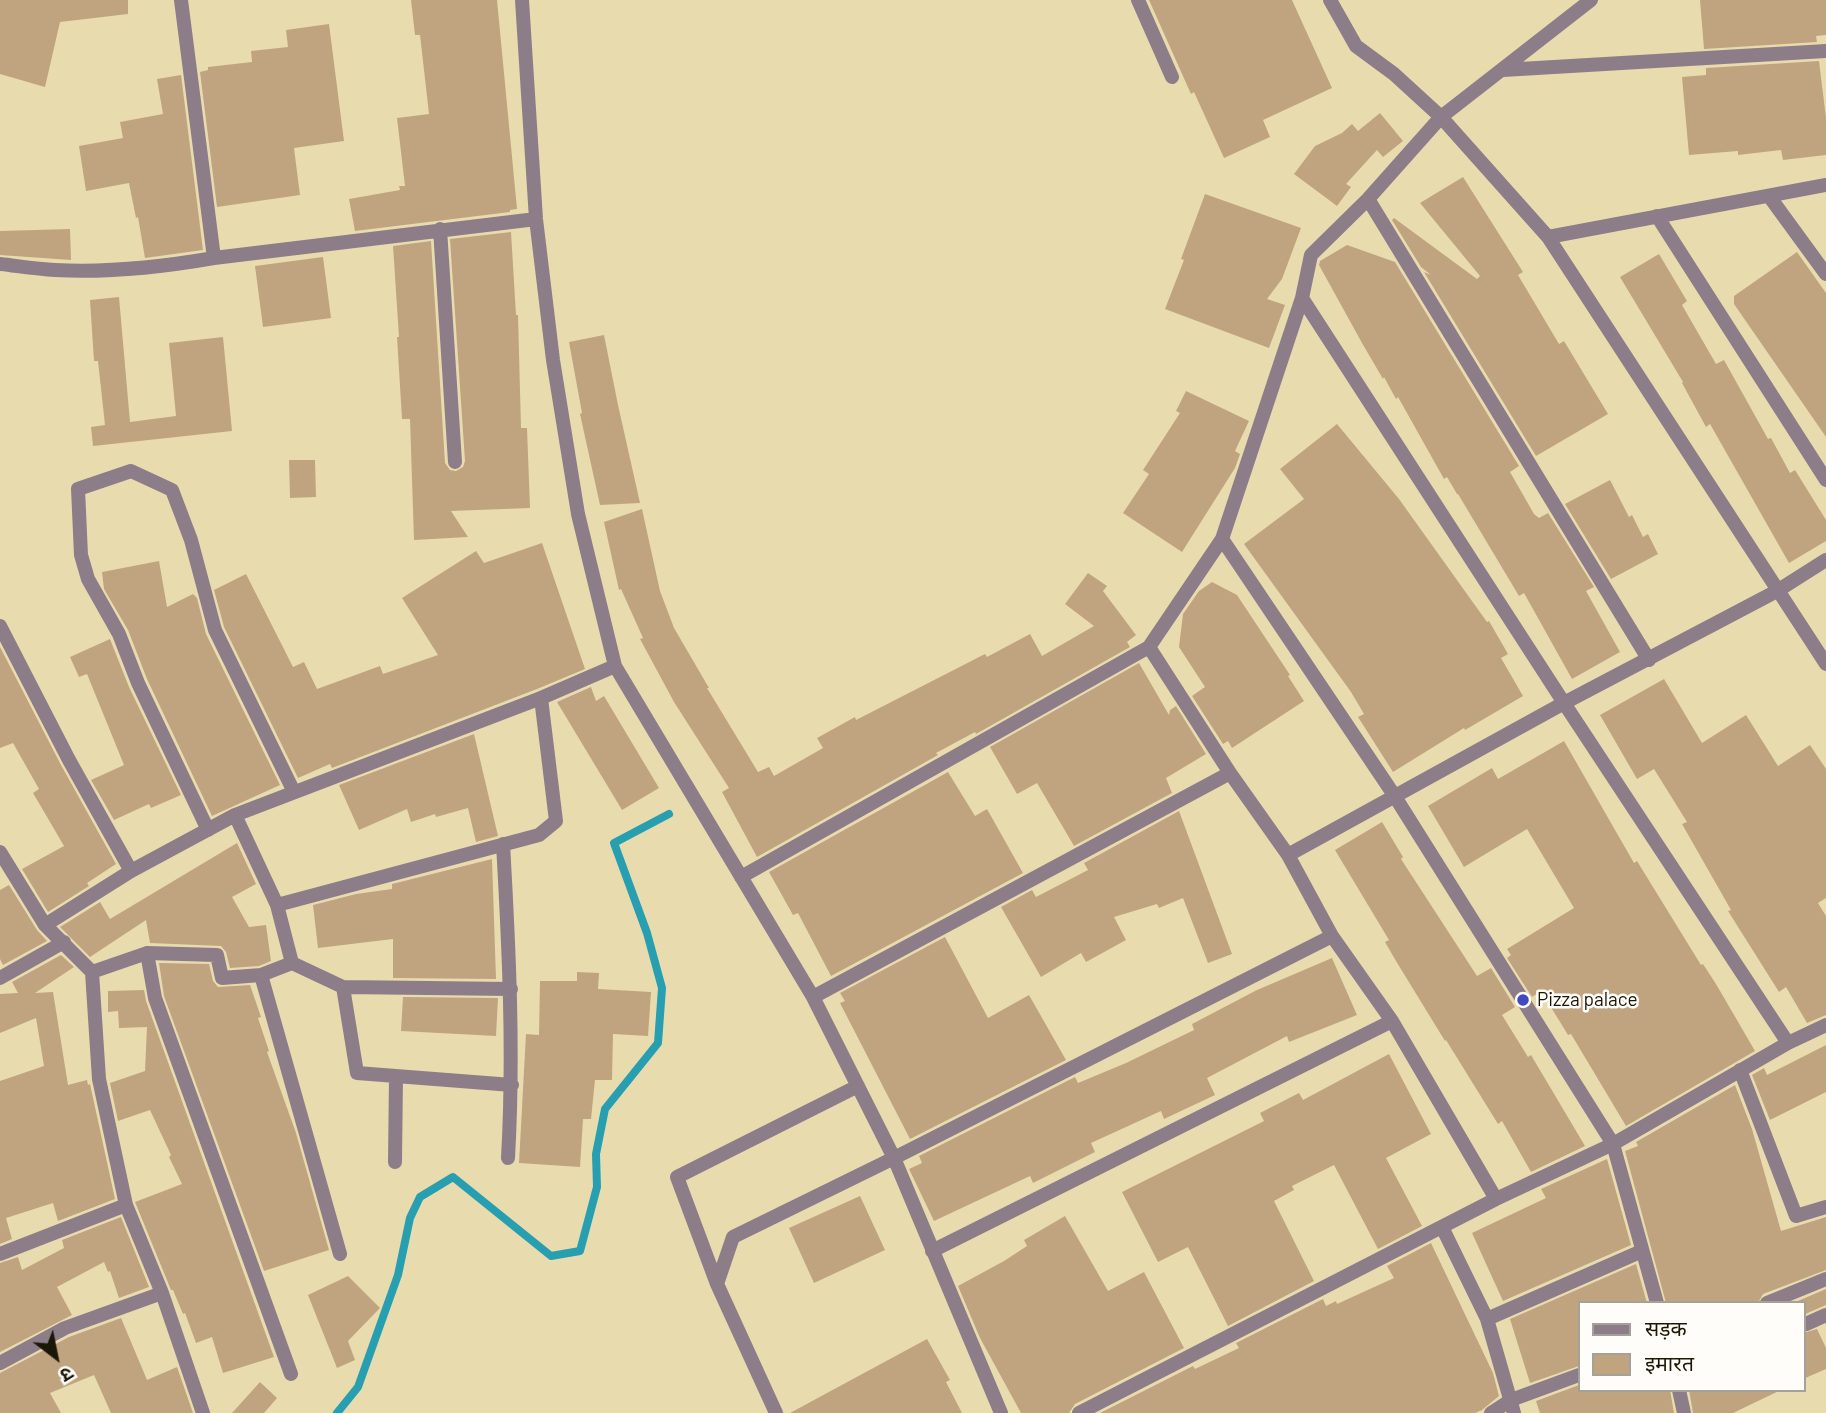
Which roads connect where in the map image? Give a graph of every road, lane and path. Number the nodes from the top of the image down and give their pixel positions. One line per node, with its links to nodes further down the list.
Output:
1 (181, 0): 17 (street)
2 (522, 0): 14 (street)
3 (1138, 0): 8 (street)
4 (1330, 0): 9 (street)
5 (1591, 0): 7 (street)
6 (1826, 51): 7 (street)
7 (1503, 70): 9 (street)
8 (1172, 77)
9 (1441, 117): 12 (street); 16 (street)
10 (1826, 185): 11 (street)
11 (1769, 196): 13 (street); 19 (street)
12 (1368, 199): 20 (street); 28 (street)
13 (1657, 216): 16 (street); 22 (street)
14 (536, 219): 15 (street); 30 (street)
15 (440, 229): 17 (street); 21 (street)
16 (1548, 237): 25 (street)
17 (214, 258): 18 (street)
18 (0, 264)
19 (1826, 274)
20 (1302, 298): 23 (street); 32 (street)
21 (455, 462)
22 (1826, 480)
23 (1222, 539): 27 (street); 35 (street)
24 (1826, 560): 25 (street)
25 (1777, 591): 28 (street); 29 (street)
26 (0, 626): 41 (street)
27 (1149, 647): 33 (street); 42 (street)
28 (1648, 660): 32 (street)
29 (1826, 664)
30 (615, 666): 31 (street); 42 (street)
31 (541, 698): 34 (street); 38 (street)
32 (1564, 703): 35 (street); 57 (street)
33 (1230, 772): 40 (street); 54 (street)
34 (294, 792): 36 (street); 37 (street)
35 (1394, 795): 40 (street); 62 (street)
36 (235, 815): 37 (street); 43 (street)
37 (208, 830): 41 (street)
38 (503, 844): 43 (street); 53 (street)
39 (1, 855): 44 (street)
40 (1288, 855): 45 (street)
41 (131, 871): 44 (street)
42 (741, 877): 54 (street)
43 (277, 905): 48 (street)
44 (45, 925): 46 (street)
45 (1332, 936): 55 (street); 64 (street)
46 (64, 942): 49 (street); 51 (street)
47 (148, 953): 49 (street); 50 (street); 83 (street)
48 (292, 963): 50 (street); 52 (street)
49 (92, 972): 67 (street)
50 (261, 975): 73 (street)
51 (0, 978)
52 (343, 987): 53 (street); 59 (street)
53 (511, 989): 60 (street)
54 (813, 997): 61 (street)
55 (1392, 1021): 66 (street); 70 (street)
56 (1826, 1026): 57 (street)
57 (1788, 1044): 58 (street)
58 (1740, 1070): 62 (street); 68 (street)
59 (396, 1076): 60 (street); 65 (street)
60 (512, 1085): 63 (street)
61 (858, 1086): 64 (street); 75 (street)
62 (1612, 1144): 66 (street); 71 (street)
63 (508, 1158)
64 (894, 1158): 70 (street); 75 (street)
65 (395, 1162)
66 (1496, 1199): 69 (street)
67 (126, 1205): 72 (street); 76 (street)
68 (1826, 1207)
69 (1442, 1227): 80 (street); 90 (street)
70 (932, 1251): 89 (street)
71 (1642, 1251): 77 (street); 80 (street)
72 (0, 1254)
73 (340, 1254)
74 (1826, 1279): 78 (street)
75 (717, 1284): 88 (street)
76 (162, 1293): 82 (street); 87 (street)
77 (1656, 1301)
78 (1772, 1301)
79 (1826, 1315): 81 (street)
80 (1487, 1319): 86 (street)
81 (1806, 1324)
82 (0, 1363)
83 (291, 1374)
84 (1577, 1376): 86 (street)
85 (1679, 1392): 92 (street)
86 (1512, 1406): 91 (street)
87 (203, 1413)
88 (776, 1413)
89 (1000, 1413)
90 (1079, 1413)
91 (1491, 1413)
92 (1684, 1413)

